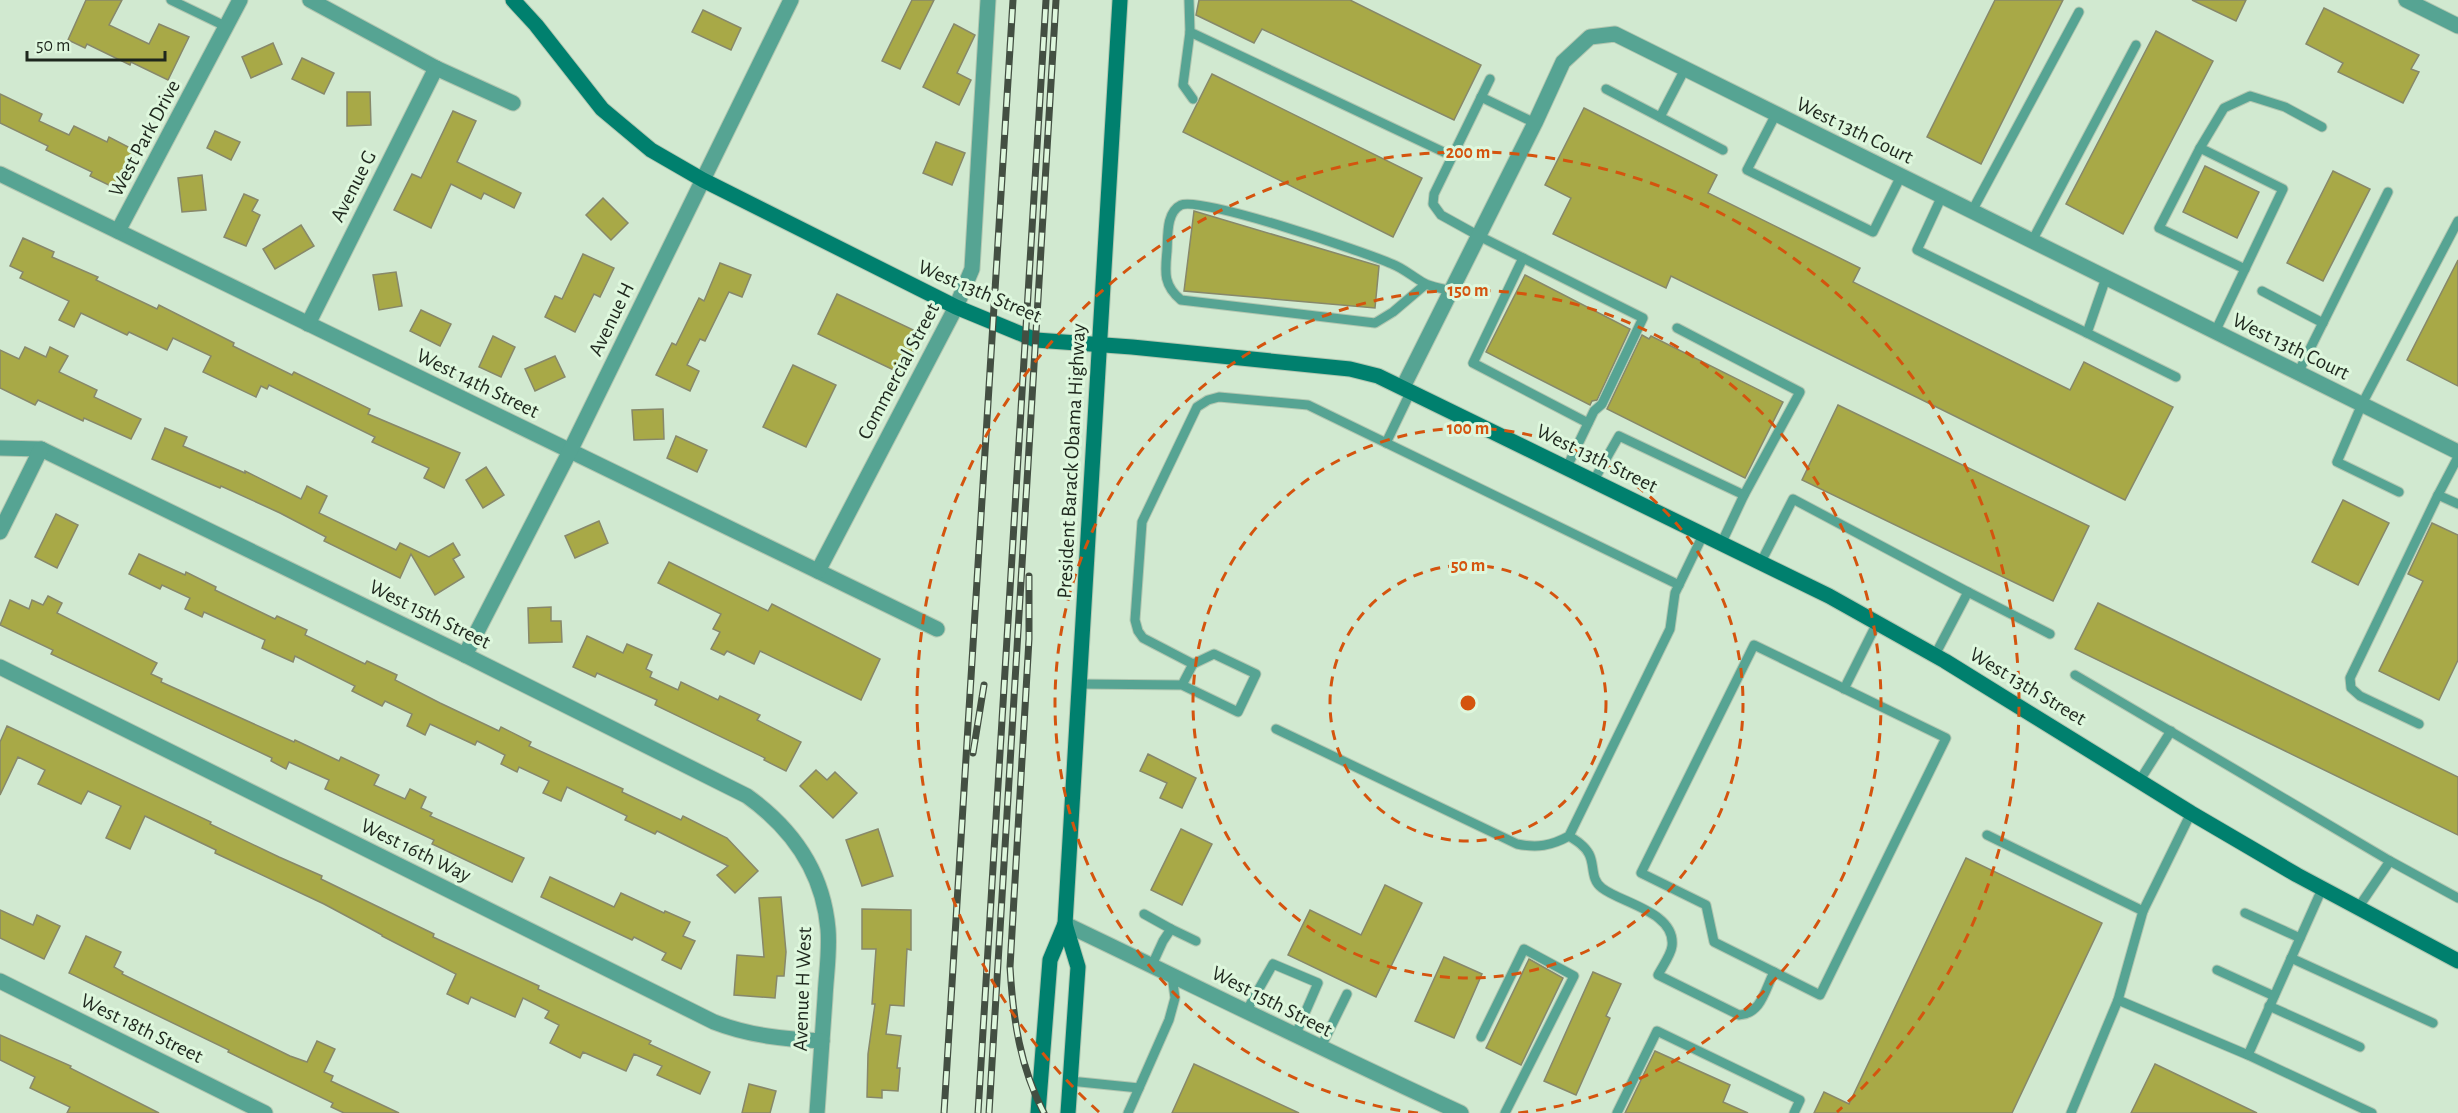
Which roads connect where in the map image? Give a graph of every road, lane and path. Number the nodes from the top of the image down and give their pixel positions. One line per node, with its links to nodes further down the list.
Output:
1 (171, 0): 12 (lane)
2 (240, 0): 12 (street, West Park Drive)
3 (310, 0): 15 (street)
4 (513, 0): 31 (street, West 13th Street)
5 (792, 0): 31 (street, Avenue H)
6 (988, 0): 45 (street, Commercial Street)
7 (1120, 0): 51 (street, President Barack Obama Highway)
8 (1189, 0): 13 (lane)
9 (2406, 0): 11 (street)
10 (2079, 12): 34 (lane)
11 (2458, 26)
12 (227, 27): 36 (street, West Park Drive)
13 (1190, 33): 20 (lane); 28 (lane)
14 (2136, 45): 38 (lane)
15 (436, 68): 21 (street); 47 (street, Avenue G)
16 (1685, 69): 22 (street, West 13th Court); 23 (lane); 24 (street, West 13th Court)
17 (1490, 79): 19 (lane)
18 (1606, 89): 23 (lane)
19 (1481, 97): 24 (lane); 28 (lane)
20 (1193, 99)
21 (513, 103)
22 (1776, 114): 30 (street, West 13th Court); 30 (lane)
23 (1660, 117): 27 (lane)
24 (1535, 123): 37 (street, West 13th Court)
25 (2322, 128): 26 (lane)
26 (2200, 148): 40 (lane); 40 (lane)
27 (1723, 150)
28 (1452, 156): 37 (lane)
29 (0, 174): 36 (street, West 14th Street)
30 (1901, 176): 33 (street, West 13th Court)
31 (703, 180): 45 (street, West 13th Street); 60 (street, Avenue H)
32 (2388, 192): 46 (lane)
33 (1942, 196): 34 (street, West 13th Court); 50 (lane)
34 (1972, 211): 38 (street, West 13th Court)
35 (2458, 221): 55 (lane)
36 (118, 231): 47 (street, West 14th Street)
37 (1479, 236): 39 (lane); 43 (street, West 13th Court)
38 (2032, 241): 41 (street, West 13th Court)
39 (1523, 258): 56 (lane); 56 (lane)
40 (2245, 269): 49 (lane)
41 (2106, 278): 49 (street, West 13th Court); 50 (lane)
42 (1426, 284): 42 (lane); 43 (lane)
43 (1450, 291): 54 (street, West 13th Court)
44 (2262, 291): 46 (lane)
45 (956, 307): 51 (street, West 13th Street); 73 (street, Commercial Street)
46 (2323, 323): 52 (lane)
47 (308, 324): 60 (street, West 14th Street)
48 (1677, 328): 66 (lane)
49 (2215, 332): 52 (street, West 13th Court)
50 (2087, 333): 53 (lane)
51 (1099, 344): 54 (street, West 13th Street); 84 (street, President Barack Obama Highway)
52 (2298, 373): 55 (street, West 13th Court)
53 (2176, 377)
54 (1407, 389): 57 (lane); 63 (street, West 13th Street)
55 (2362, 404): 61 (street, West 13th Court); 65 (lane)
56 (1588, 423): 63 (lane)
57 (1386, 443): 74 (lane); 81 (lane)
58 (0, 448): 59 (street, West 15th Street)
59 (41, 449): 69 (street); 79 (street, West 15th Street)
60 (570, 451): 73 (street, West 14th Street); 79 (street, Avenue H)
61 (2458, 452)
62 (2458, 457): 67 (lane)
63 (1566, 467): 64 (street, West 13th Street)
64 (1594, 480): 66 (lane); 70 (street, West 13th Street)
65 (2399, 492)
66 (1744, 495): 71 (lane)
67 (2439, 495): 68 (lane); 87 (lane)
68 (2458, 504)
69 (0, 532)
70 (1704, 533): 71 (street, West 13th Street); 74 (lane)
71 (1722, 542): 72 (street, West 13th Street)
72 (1761, 562): 75 (lane); 76 (street, West 13th Street)
73 (818, 571): 77 (street, West 14th Street)
74 (1679, 585): 92 (lane)
75 (1968, 592): 78 (lane); 80 (lane)
76 (1877, 623): 80 (street, West 13th Street); 86 (lane)
77 (937, 629)
78 (2050, 634)
79 (465, 655): 95 (street, West 15th Street)
80 (1935, 655): 90 (street, West 13th Street)
81 (1193, 663): 85 (lane); 85 (lane)
82 (0, 668): 121 (street, West 16th Way)
83 (2075, 675): 89 (lane)
84 (1079, 684): 85 (lane); 102 (street, President Barack Obama Highway)
85 (1182, 685)
86 (1844, 688): 110 (lane); 110 (lane)
87 (2419, 724)
88 (1276, 729): 92 (lane)
89 (2171, 731): 90 (lane); 94 (lane)
90 (2140, 780): 91 (street, West 13th Street)
91 (2191, 813): 96 (street, West 13th Street); 99 (lane)
92 (1569, 836): 110 (lane)
93 (1987, 836): 99 (lane)
94 (2390, 861): 97 (lane); 98 (lane)
95 (812, 868): 121 (street, Avenue H West)
96 (2322, 889): 98 (street, West 13th Street); 104 (lane)
97 (2458, 898)
98 (2358, 908): 107 (street, West 13th Street)
99 (2143, 910): 115 (lane)
100 (2245, 913): 104 (lane)
101 (1144, 914): 103 (lane)
102 (1065, 924): 108 (street, West 15th Street); 125 (street, President Barack Obama Highway); 129 (street, President Barack Obama Highway)
103 (1171, 929): 105 (lane); 108 (lane)
104 (2300, 938): 106 (lane)
105 (1196, 941)
106 (2291, 958): 114 (lane); 118 (lane)
107 (2458, 961)
108 (1152, 965): 111 (street, West 15th Street)
109 (2217, 970): 114 (lane)
110 (1774, 972)
111 (1172, 975): 117 (street, West 15th Street); 126 (lane)
112 (0, 981): 127 (street, West 18th Street)
113 (1347, 994): 123 (lane)
114 (2274, 996): 116 (lane)
115 (2118, 999): 124 (lane); 136 (lane)
116 (2269, 1006): 122 (lane); 124 (lane)
117 (1247, 1010): 119 (street, West 15th Street); 119 (lane)
118 (2433, 1023)
119 (1295, 1036): 123 (street, West 15th Street)
120 (1481, 1037): 133 (lane)
121 (822, 1041): 128 (street, Avenue H West)
122 (2360, 1047)
123 (1320, 1049): 132 (street, West 15th Street)
124 (2248, 1055): 137 (lane)
125 (1070, 1081): 126 (lane); 130 (street, President Barack Obama Highway)
126 (1139, 1088): 131 (lane)
127 (265, 1113)
128 (818, 1113)
129 (1038, 1113)
130 (1068, 1113)
131 (1128, 1113)
132 (1461, 1113)
133 (1504, 1113)
134 (1617, 1113): 135 (lane)
135 (1794, 1113)
136 (2072, 1113)
137 (2372, 1113)

